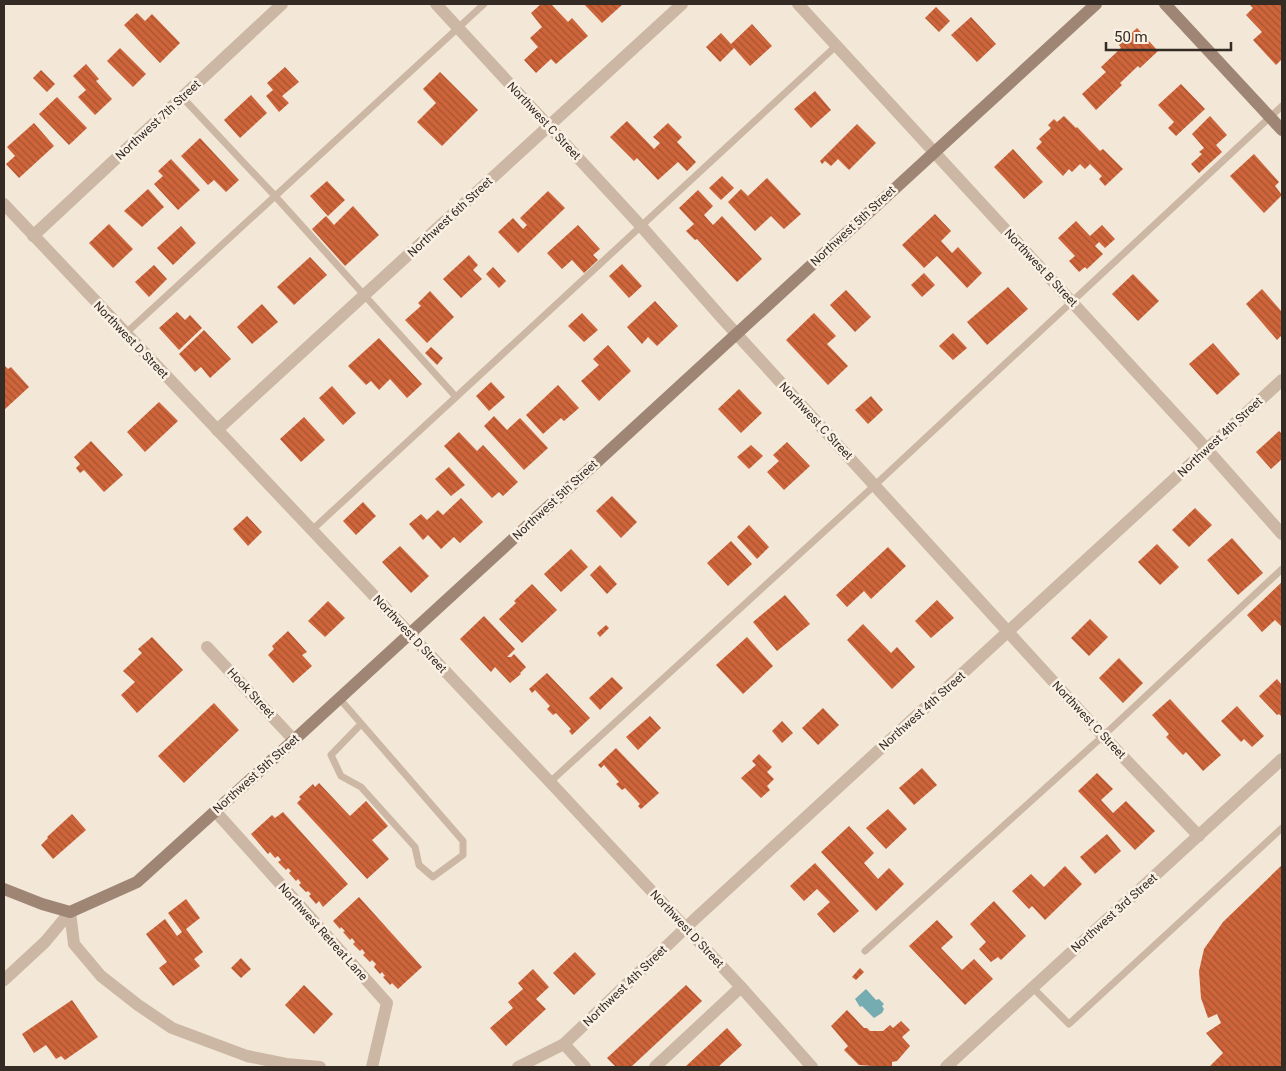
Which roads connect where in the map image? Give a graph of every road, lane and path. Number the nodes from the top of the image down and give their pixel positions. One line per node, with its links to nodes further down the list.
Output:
1 (282, 4): 10 (street, Northwest 7th Street)
2 (436, 4): 8 (street, Northwest C Street)
3 (484, 4): 8 (lane)
4 (682, 4): 13 (street, Northwest 6th Street)
5 (798, 4): 9 (street, Northwest B Street)
6 (1096, 4): 15 (street, Northwest 5th Street)
7 (1165, 4): 12 (street)
8 (458, 28): 13 (street, Northwest C Street); 16 (lane)
9 (836, 46): 15 (street, Northwest B Street); 18 (lane)
10 (182, 98): 16 (lane); 19 (street, Northwest 7th Street)
11 (1282, 106): 12 (lane)
12 (1270, 117): 14 (street); 21 (lane)
13 (549, 126): 18 (street, Northwest C Street); 20 (street, Northwest 6th Street)
14 (1282, 130)
15 (934, 152): 21 (street, Northwest B Street); 23 (street, Northwest 5th Street)
16 (275, 196): 20 (lane); 22 (lane)
17 (4, 204): 19 (street, Northwest D Street)
18 (641, 226): 23 (street, Northwest C Street); 25 (lane)
19 (33, 236): 22 (street, Northwest D Street)
20 (364, 296): 25 (lane); 26 (street, Northwest 6th Street)
21 (1072, 302): 27 (street, Northwest B Street); 28 (lane)
22 (125, 334): 26 (street, Northwest D Street)
23 (736, 334): 28 (street, Northwest C Street); 33 (street, Northwest 5th Street)
24 (1282, 380): 27 (street, Northwest 4th Street)
25 (456, 397): 29 (lane)
26 (217, 430): 29 (street, Northwest D Street)
27 (1206, 449): 30 (street, Northwest B Street); 32 (street, Northwest 4th Street)
28 (875, 485): 32 (street, Northwest C Street); 40 (lane)
29 (312, 530): 33 (street, Northwest D Street)
30 (1282, 534)
31 (1282, 569): 37 (lane)
32 (1009, 632): 37 (street, Northwest C Street); 46 (street, Northwest 4th Street)
33 (409, 634): 35 (street, Northwest 5th Street); 40 (street, Northwest D Street)
34 (207, 647): 38 (street, Hook Street)
35 (339, 698): 36 (lane); 38 (street, Northwest 5th Street)
36 (361, 724): 36 (lane)
37 (1103, 736): 43 (street, Northwest C Street); 47 (lane)
38 (294, 740): 41 (street, Northwest 5th Street)
39 (1282, 759): 43 (street, Northwest 3rd Street)
40 (550, 782): 46 (street, Northwest D Street)
41 (215, 811): 45 (street, Northwest 5th Street); 54 (street, Northwest Retreat Lane)
42 (1282, 828): 50 (lane)
43 (1199, 836): 50 (street, Northwest 3rd Street)
44 (4, 889): 45 (street)
45 (70, 912): 48 (street, Northwest 5th Street); 52 (street)
46 (686, 927): 49 (street, Northwest D Street); 51 (street, Northwest 4th Street)
47 (865, 951)
48 (4, 980)
49 (741, 987): 57 (street); 58 (street, Northwest D Street)
50 (1033, 988): 59 (street, Northwest 3rd Street)
51 (564, 1044): 55 (street, Northwest 4th Street); 56 (street)
52 (286, 1066): 53 (street)
53 (320, 1067)
54 (372, 1067)
55 (518, 1067)
56 (585, 1067)
57 (655, 1067)
58 (812, 1067)
59 (946, 1067)

